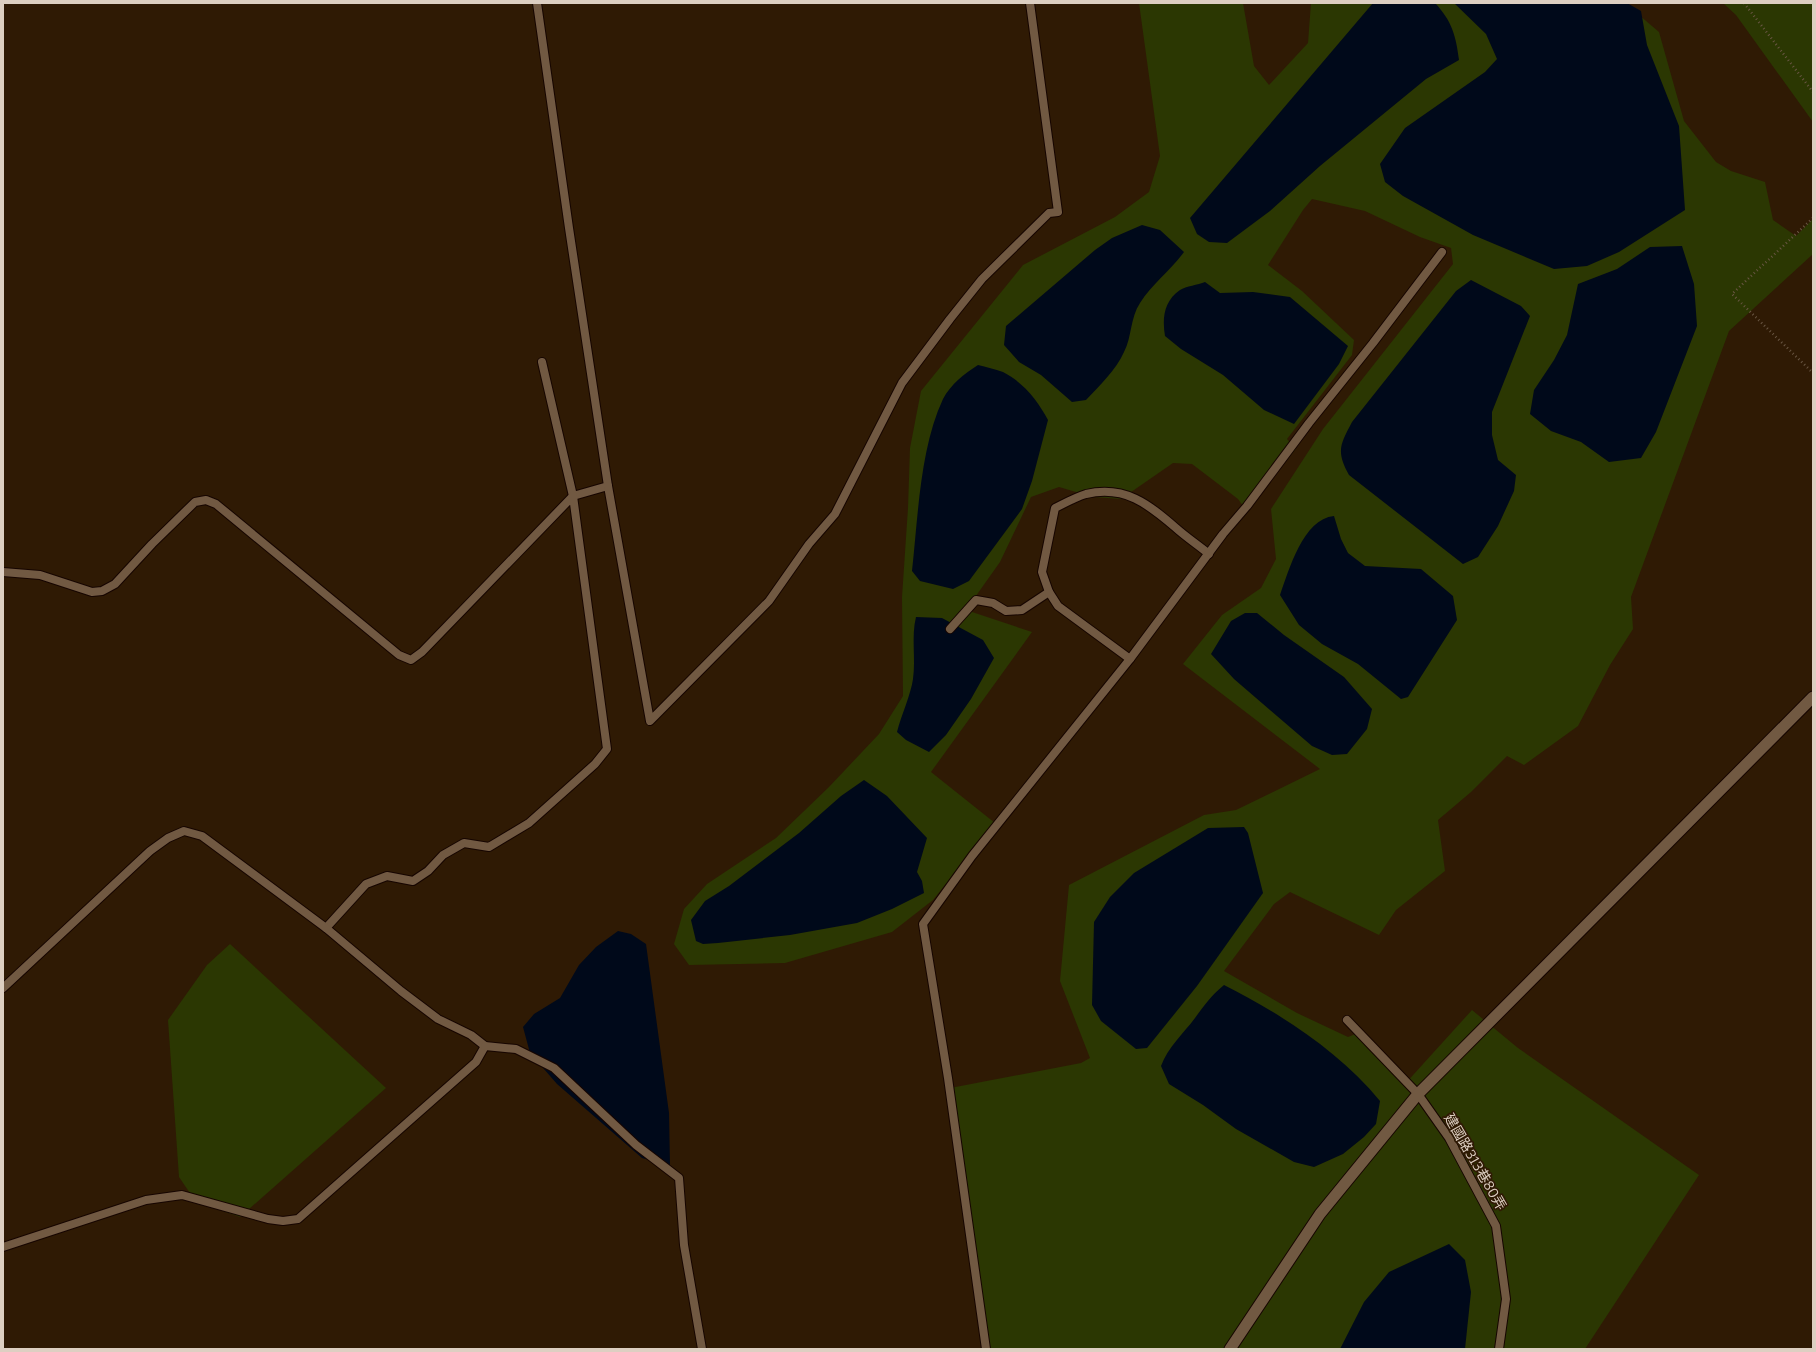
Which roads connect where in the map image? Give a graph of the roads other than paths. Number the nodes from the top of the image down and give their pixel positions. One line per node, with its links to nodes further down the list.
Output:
1 (537, 3): 5 (lane)
2 (1030, 3): 5 (lane)
3 (1442, 252): 7 (lane)
4 (542, 362): 6 (lane)
5 (608, 486): 6 (lane)
6 (573, 496): 8 (lane); 13 (lane)
7 (1209, 554): 9 (lane); 11 (lane)
8 (3, 572)
9 (1049, 592): 10 (lane); 11 (lane)
10 (950, 629)
11 (1130, 659): 20 (lane)
12 (1813, 697): 17 (street)
13 (326, 928): 14 (lane); 16 (lane)
14 (3, 988)
15 (1347, 1020): 17 (lane, 建國路313巷80弄)
16 (484, 1046): 18 (lane); 19 (lane)
17 (1418, 1094): 21 (street); 22 (lane, 建國路313巷80弄)
18 (3, 1247)
19 (702, 1349)
20 (986, 1349)
21 (1230, 1349)
22 (1499, 1349)

